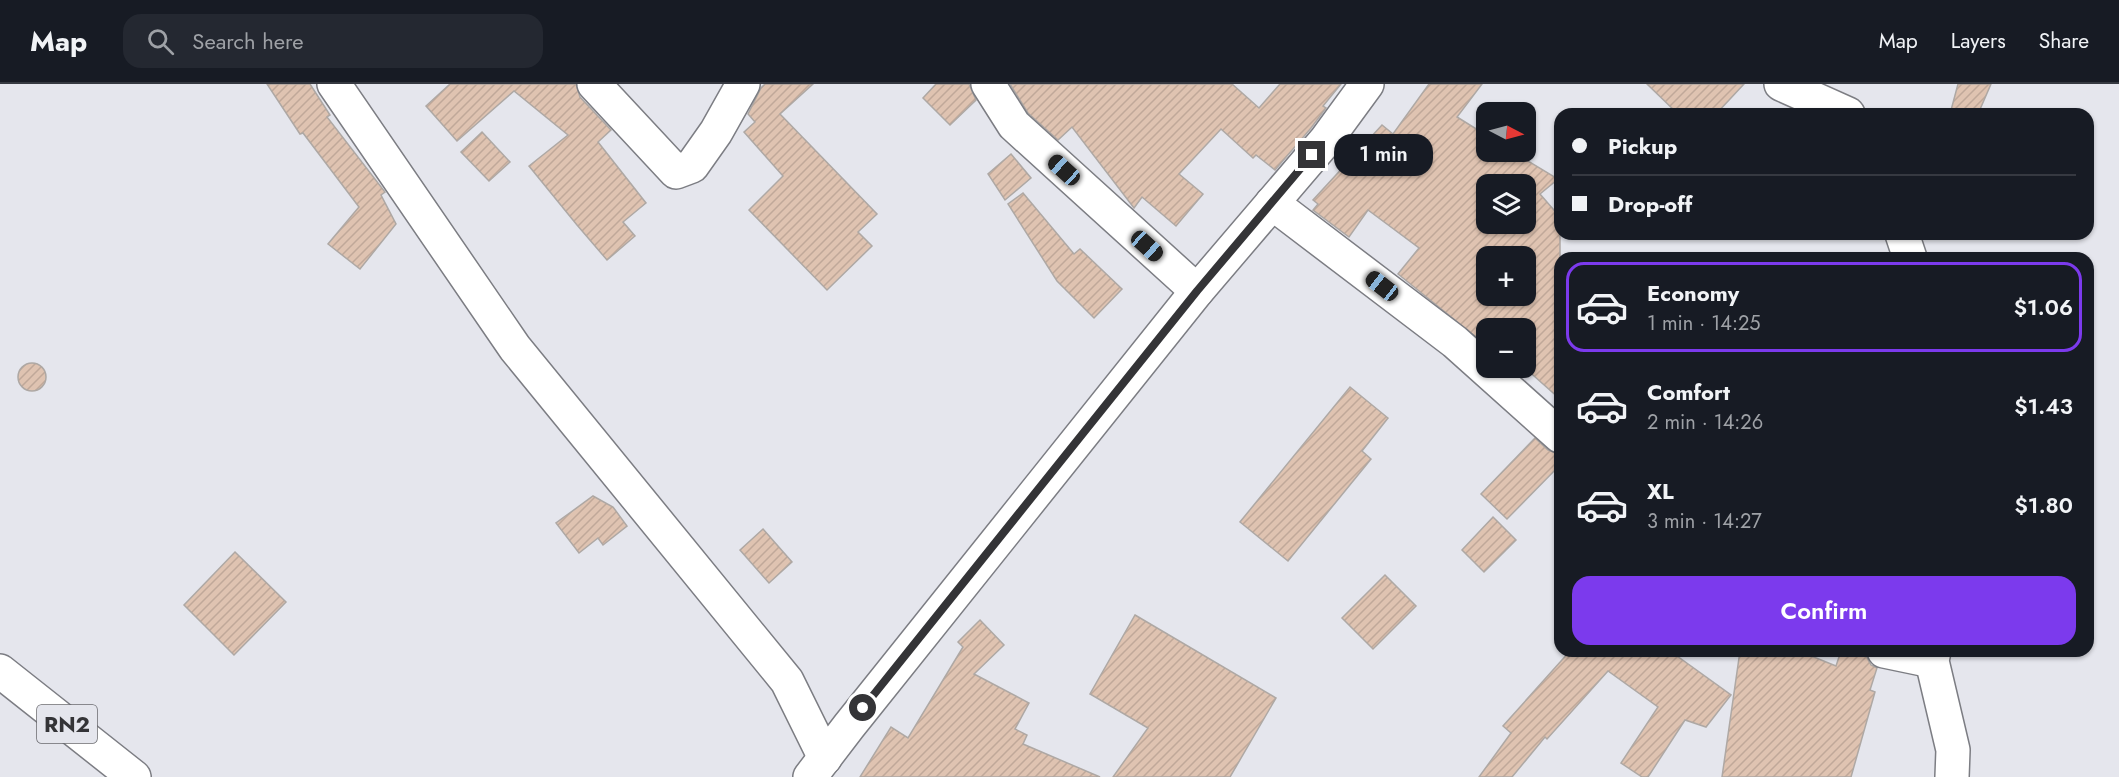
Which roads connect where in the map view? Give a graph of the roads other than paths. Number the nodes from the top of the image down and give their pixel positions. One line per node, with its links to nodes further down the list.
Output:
1 (334, 84): 13 (main road)
2 (594, 84): 3 (main road)
3 (743, 84)
4 (988, 84): 9 (main road)
5 (1367, 84): 8 (main road)
6 (1781, 84): 7 (main road)
7 (1835, 108)
8 (1272, 203): 9 (main road); 10 (main road)
9 (1197, 291): 13 (main road)
10 (1554, 431)
11 (1933, 657): 15 (main road)
12 (0, 671): 14 (main road, RN2)
13 (817, 767)
14 (134, 777)
15 (1952, 777)

